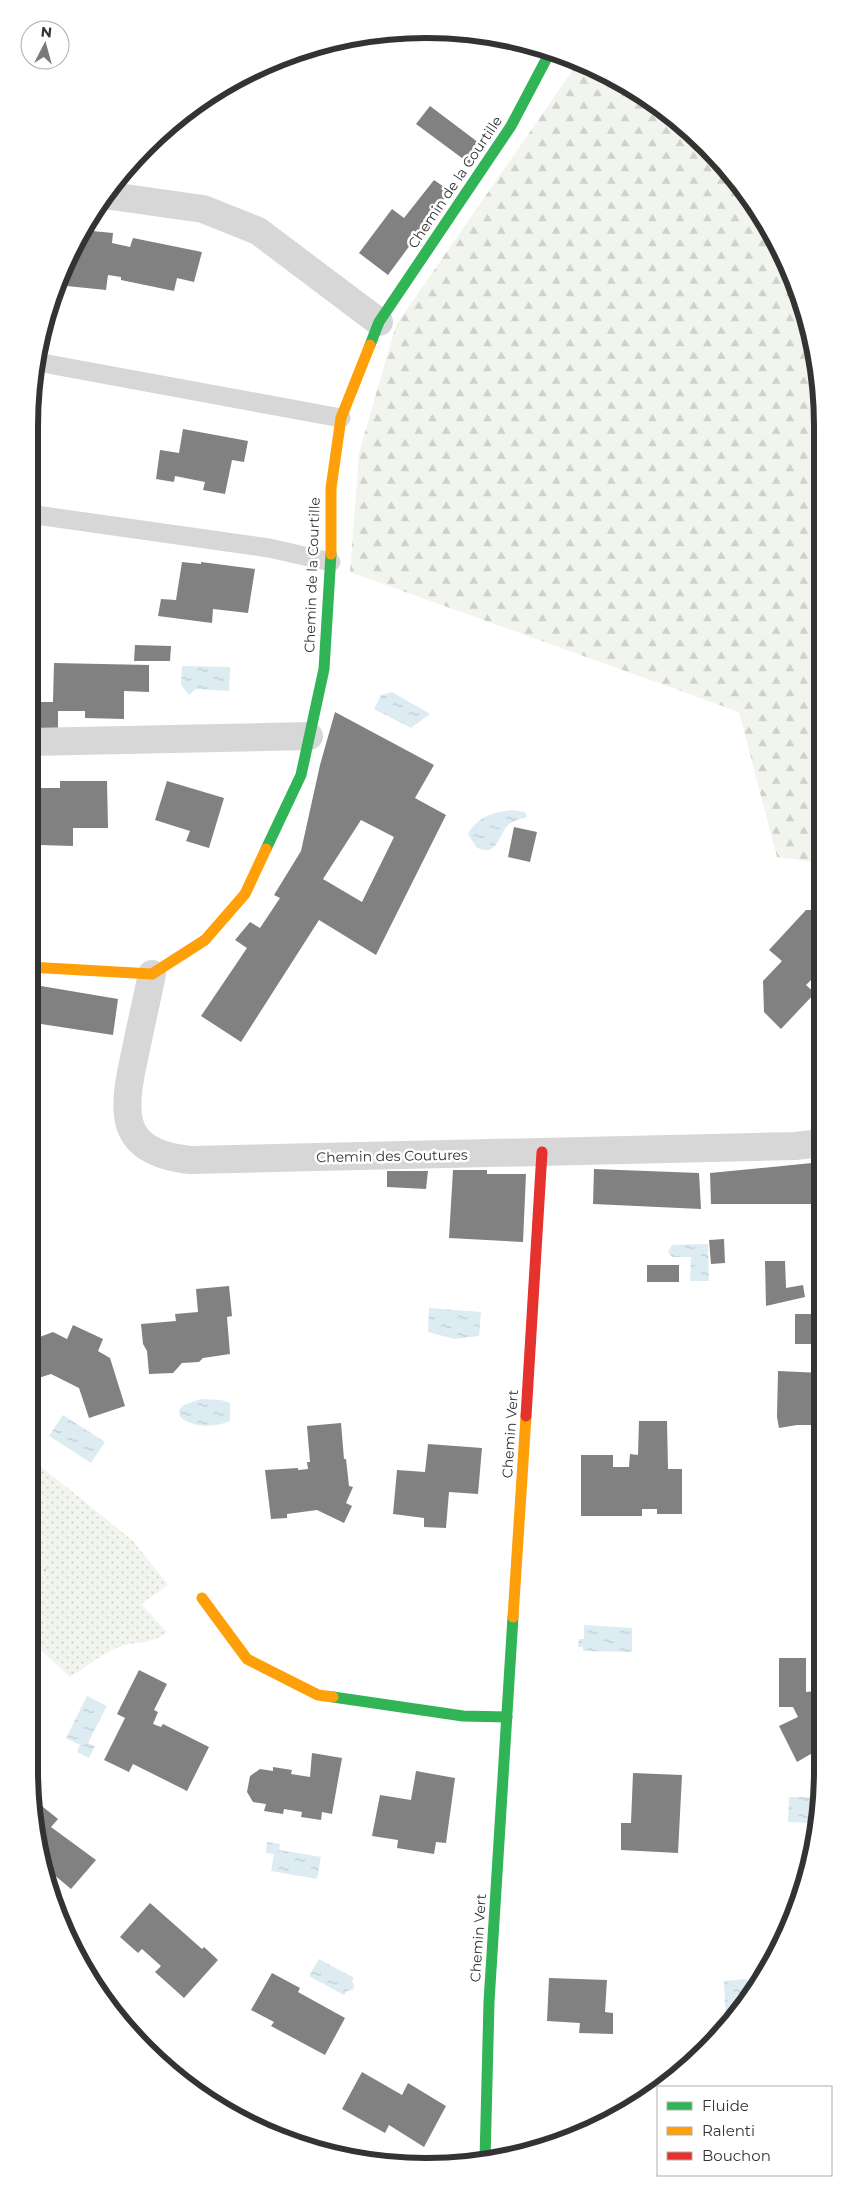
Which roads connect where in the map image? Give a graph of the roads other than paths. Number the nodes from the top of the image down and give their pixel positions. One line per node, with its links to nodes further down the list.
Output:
1 (547, 57): 3 (street, Chemin de la Courtille)
2 (113, 196): 3 (street)
3 (379, 322): 5 (street, Chemin de la Courtille)
4 (43, 363): 5 (lane)
5 (341, 418): 7 (street, Chemin de la Courtille)
6 (38, 515): 7 (lane)
7 (330, 562): 8 (street, Chemin de la Courtille)
8 (310, 736): 9 (street); 11 (street, Chemin de la Courtille)
9 (38, 742)
10 (38, 968): 11 (street)
11 (152, 974): 13 (street, Chemin des Coutures)
12 (814, 1144): 13 (street, Chemin des Coutures)
13 (542, 1152): 15 (street, Chemin Vert)
14 (202, 1598): 15 (street)
15 (507, 1717): 16 (street, Chemin Vert)
16 (485, 2154)

